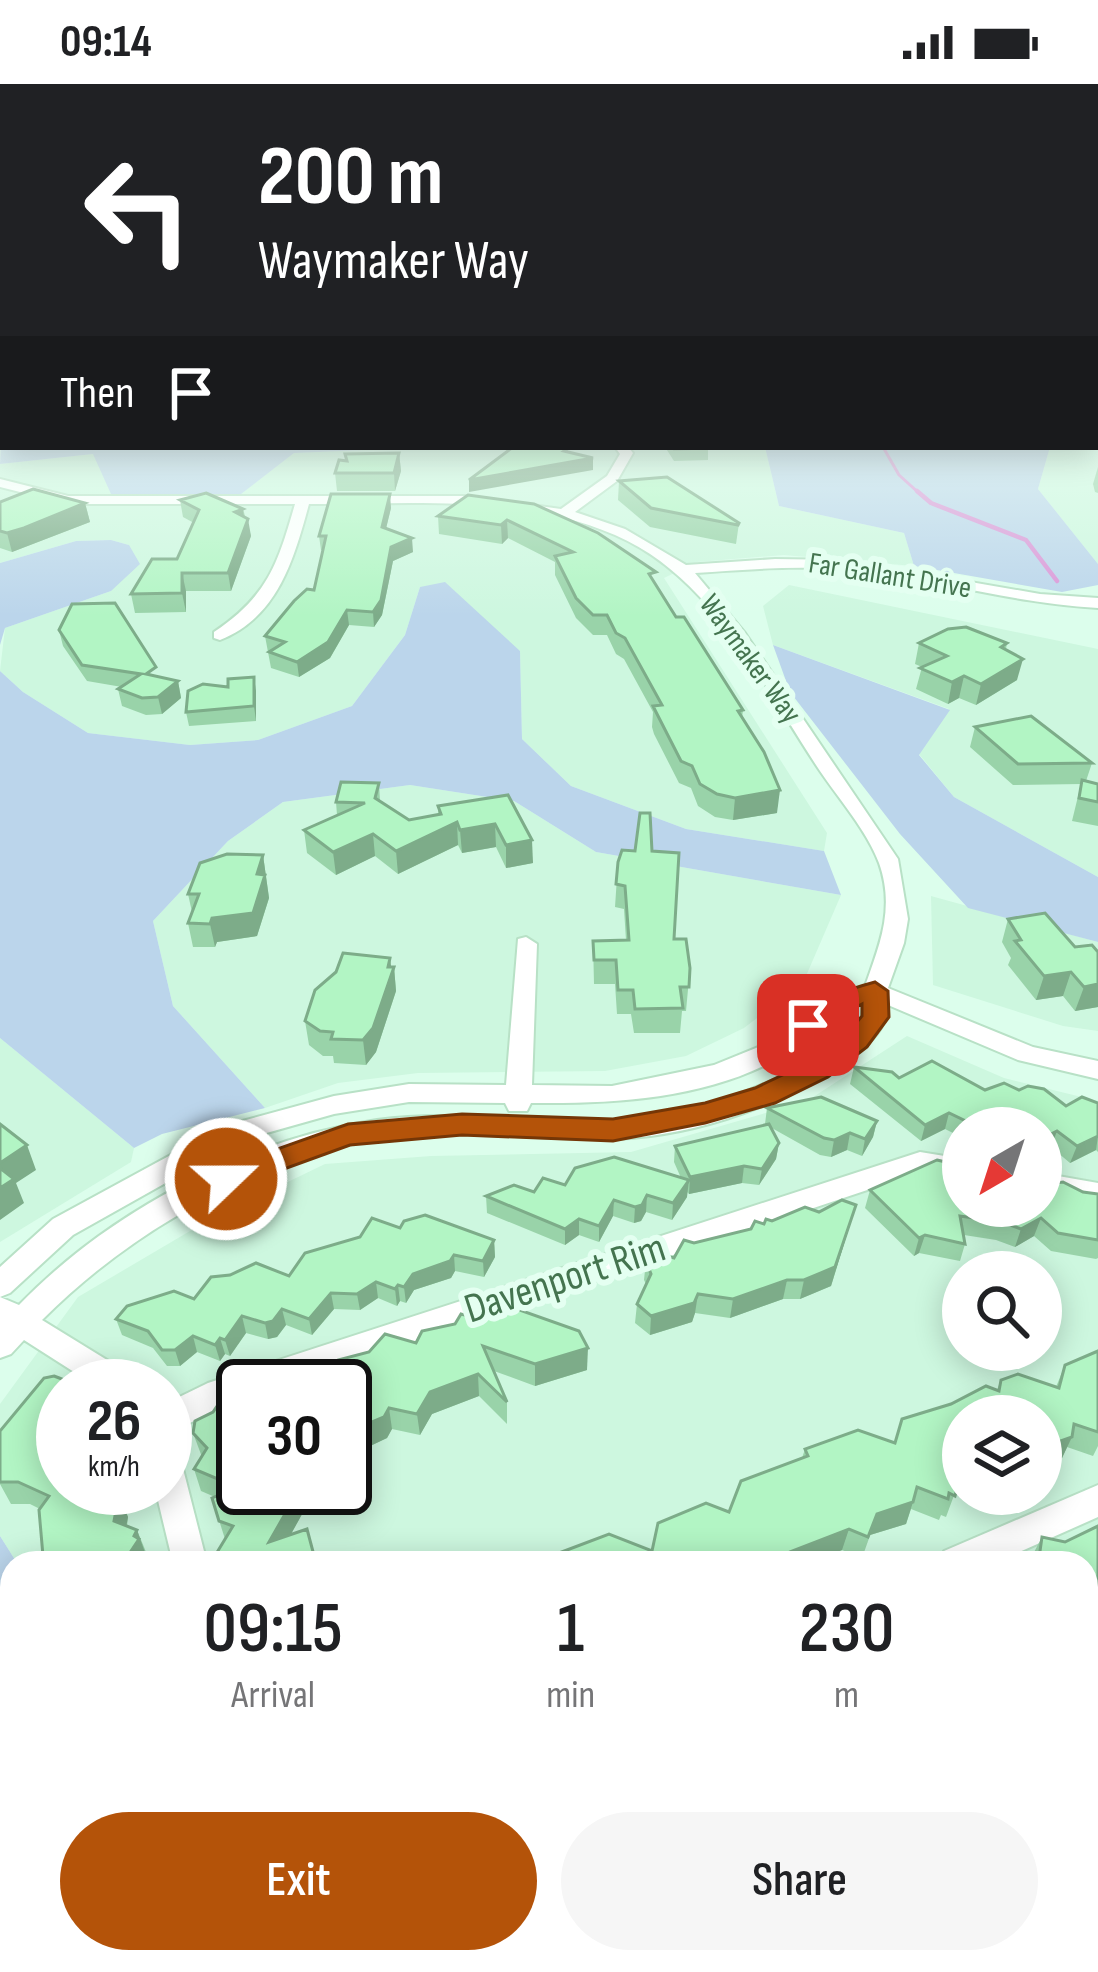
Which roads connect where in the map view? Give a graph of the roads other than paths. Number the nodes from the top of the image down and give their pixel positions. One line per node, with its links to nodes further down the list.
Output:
1 (624, 450): 6 (street)
2 (0, 483): 3 (street, Waymaker Way)
3 (18, 491): 4 (street); 5 (street, Waymaker Way)
4 (0, 499)
5 (303, 501): 6 (street, Waymaker Way); 9 (street)
6 (566, 513): 7 (street, Waymaker Way)
7 (682, 570): 8 (street, Far Gallant Drive); 11 (street, Waymaker Way)
8 (1098, 603)
9 (220, 635)
10 (526, 944): 13 (street)
11 (875, 991): 12 (street); 13 (street); 14 (street, Waymaker Way)
12 (1098, 1070)
13 (518, 1092): 14 (street); 18 (street)
14 (519, 1126): 19 (street, Waymaker Way)
15 (942, 1166): 21 (street, Davenport Rim)
16 (1062, 1186): 17 (street)
17 (1098, 1192)
18 (0, 1285)
19 (7, 1325): 20 (street)
20 (71, 1359)
21 (192, 1406)
22 (1098, 1501): 25 (street)
23 (178, 1515): 24 (street)
24 (187, 1551)
25 (983, 1551)

